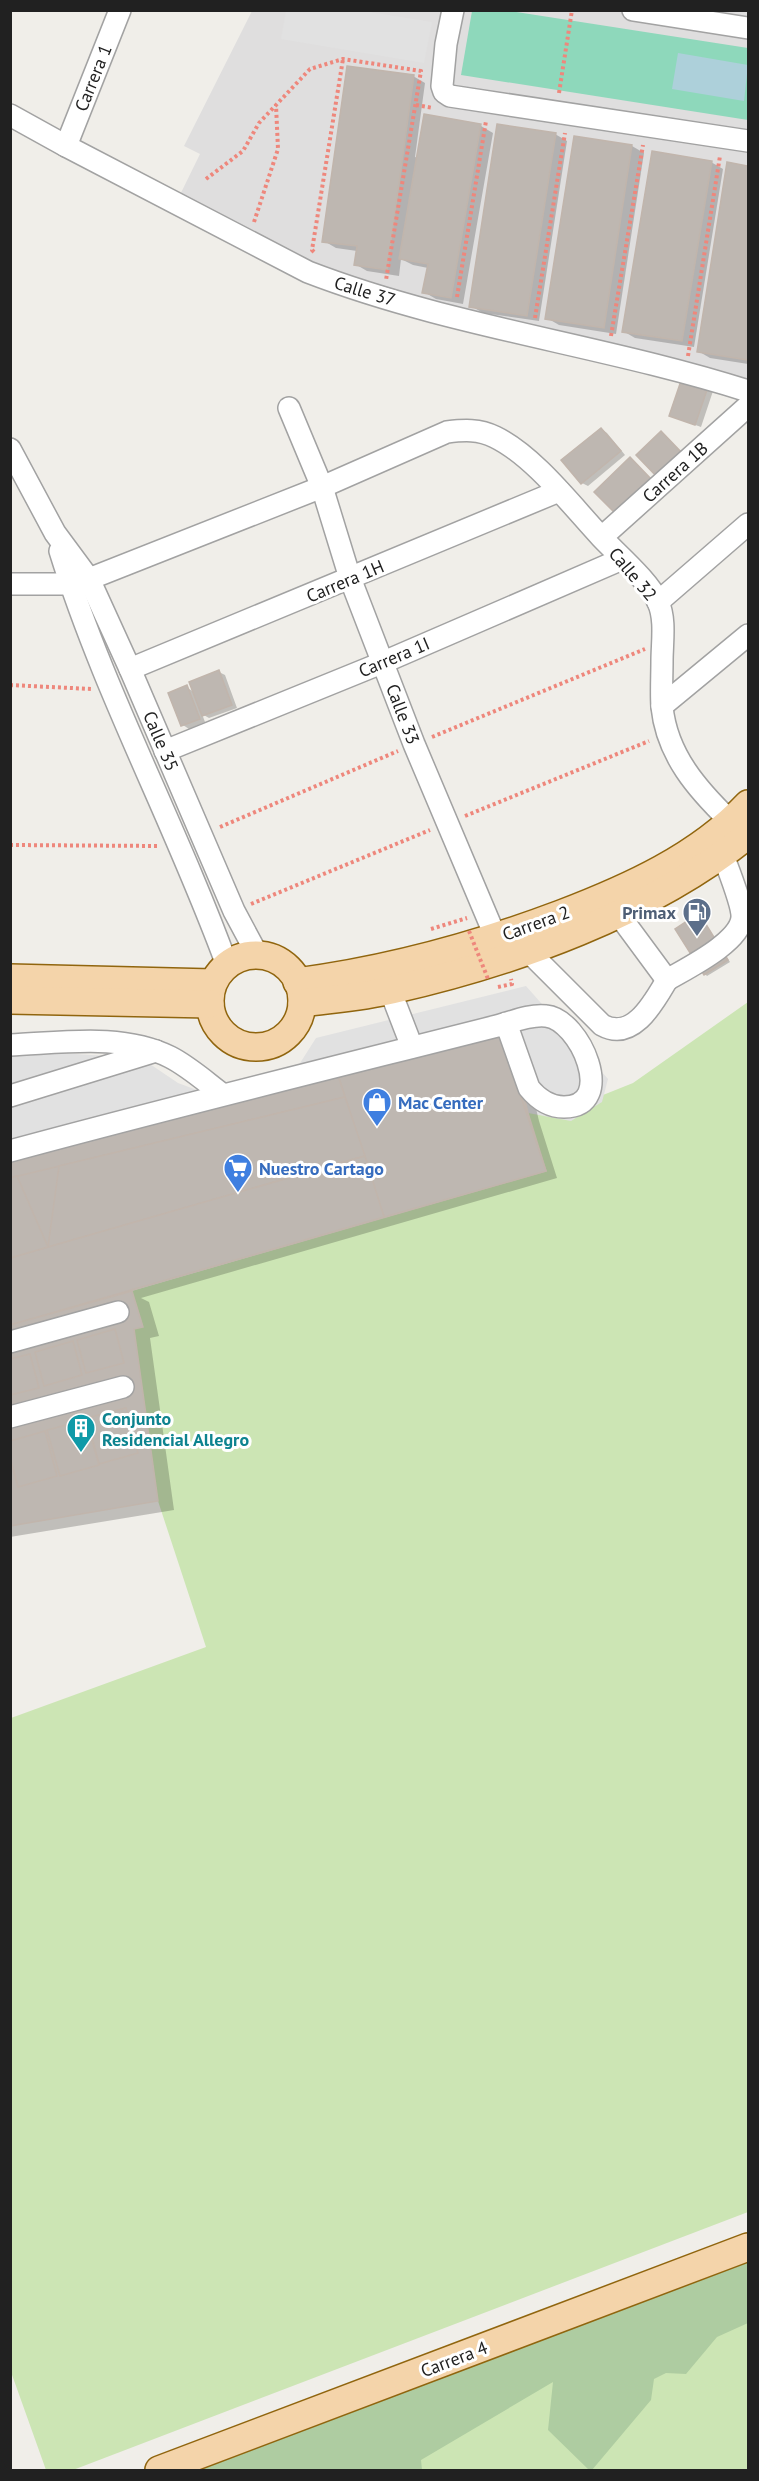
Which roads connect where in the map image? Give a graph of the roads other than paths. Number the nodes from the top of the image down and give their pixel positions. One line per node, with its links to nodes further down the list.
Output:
1 (120, 10): 7 (street, Carrera 1)
2 (453, 10): 6 (street)
3 (633, 10): 4 (street)
4 (748, 28)
5 (10, 115): 7 (street, Calle 37)
6 (748, 141)
7 (66, 147): 8 (street, Calle 37)
8 (748, 392)
9 (748, 406): 15 (street, Carrera 1B)
10 (289, 408): 12 (street, Calle 33)
11 (10, 449): 18 (street, Calle 35)
12 (322, 487): 13 (street, Calle 32); 17 (street, Calle 33); 18 (street)
13 (559, 491): 15 (street, Calle 32); 17 (street, Carrera 1H)
14 (748, 524): 20 (street)
15 (602, 537): 16 (street, Calle 32)
16 (622, 558): 20 (street, Calle 32); 22 (street, Carrera 1I)
17 (350, 578): 22 (street, Calle 33); 23 (street, Carrera 1H)
18 (80, 581): 19 (street); 23 (street, Calle 35); 36 (street, Calle 35)
19 (10, 584)
20 (658, 602): 24 (street, Calle 32)
21 (748, 635): 24 (street)
22 (384, 662): 25 (street, Carrera 1I); 30 (street, Calle 33)
23 (130, 669): 25 (street, Calle 35)
24 (662, 706): 26 (street, Calle 32)
25 (165, 752): 31 (street, Calle 35)
26 (742, 820): 27 (main road, Carrera 2); 30 (main road, Carrera 2)
27 (723, 855): 28 (main road, Carrera 2); 29 (street)
28 (619, 915): 32 (main road, Carrera 2); 34 (street)
29 (745, 915): 34 (street)
30 (494, 933): 35 (main road, Carrera 2)
31 (255, 950): 35 (main road); 36 (main road)
32 (528, 951): 34 (street); 37 (main road, Carrera 2)
33 (10, 978): 36 (main road)
34 (667, 980)
35 (298, 983): 36 (main road); 37 (main road, Carrera 2)
36 (217, 984): 38 (main road)
37 (390, 990): 41 (street)
38 (10, 1000)
39 (506, 1023): 39 (street); 41 (street)
40 (10, 1045): 42 (street)
41 (412, 1047): 43 (street)
42 (157, 1051): 43 (street); 44 (street)
43 (222, 1094): 45 (street)
44 (10, 1096)
45 (10, 1151)
46 (118, 1312): 47 (street)
47 (10, 1342)
48 (123, 1387): 49 (street)
49 (10, 1417)
50 (748, 2247): 51 (main road, Carrera 4)
51 (159, 2470)

